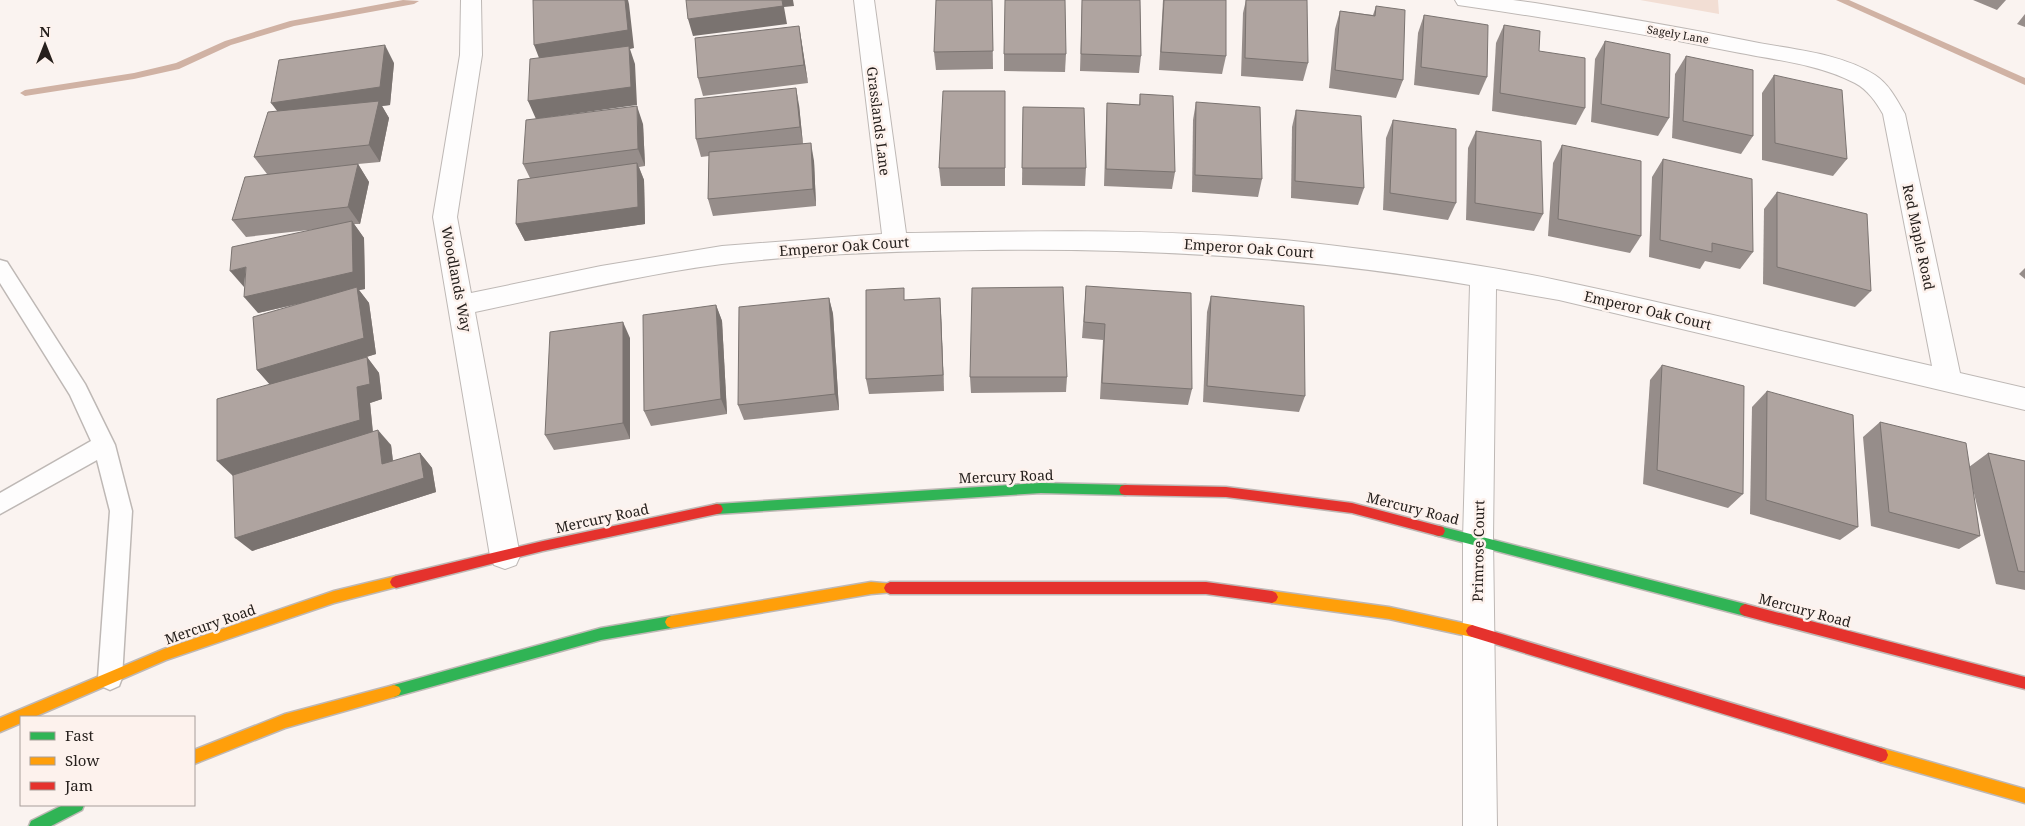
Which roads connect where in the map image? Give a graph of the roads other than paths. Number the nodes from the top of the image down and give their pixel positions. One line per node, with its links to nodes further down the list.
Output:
1 (471, 0): 8 (street, Woodlands Way)
2 (864, 0): 5 (street, Grasslands Lane)
3 (1465, 0): 4 (street, Sagely Lane)
4 (1882, 93): 9 (street, Red Maple Road)
5 (895, 242): 7 (street, Emperor Oak Court); 8 (street, Emperor Oak Court)
6 (0, 267): 11 (lane)
7 (1483, 277): 9 (street, Emperor Oak Court); 13 (street, Primrose Court)
8 (462, 305): 14 (street, Woodlands Way)
9 (1950, 383): 10 (street, Emperor Oak Court)
10 (2025, 400)
11 (104, 445): 12 (lane); 16 (lane)
12 (0, 504)
13 (1478, 539): 14 (main road, Mercury Road); 15 (street, Primrose Court); 17 (main road, Mercury Road)
14 (505, 556): 16 (main road, Mercury Road)
15 (1478, 632): 21 (main road); 22 (main road); 25 (street, Primrose Court)
16 (110, 678): 19 (main road, Mercury Road)
17 (2025, 683)
18 (20, 716): 20 (main road, Mercury Road)
19 (21, 716)
20 (0, 725)
21 (195, 756)
22 (2025, 796)
23 (75, 806): 24 (main road)
24 (36, 826)
25 (1480, 826)

